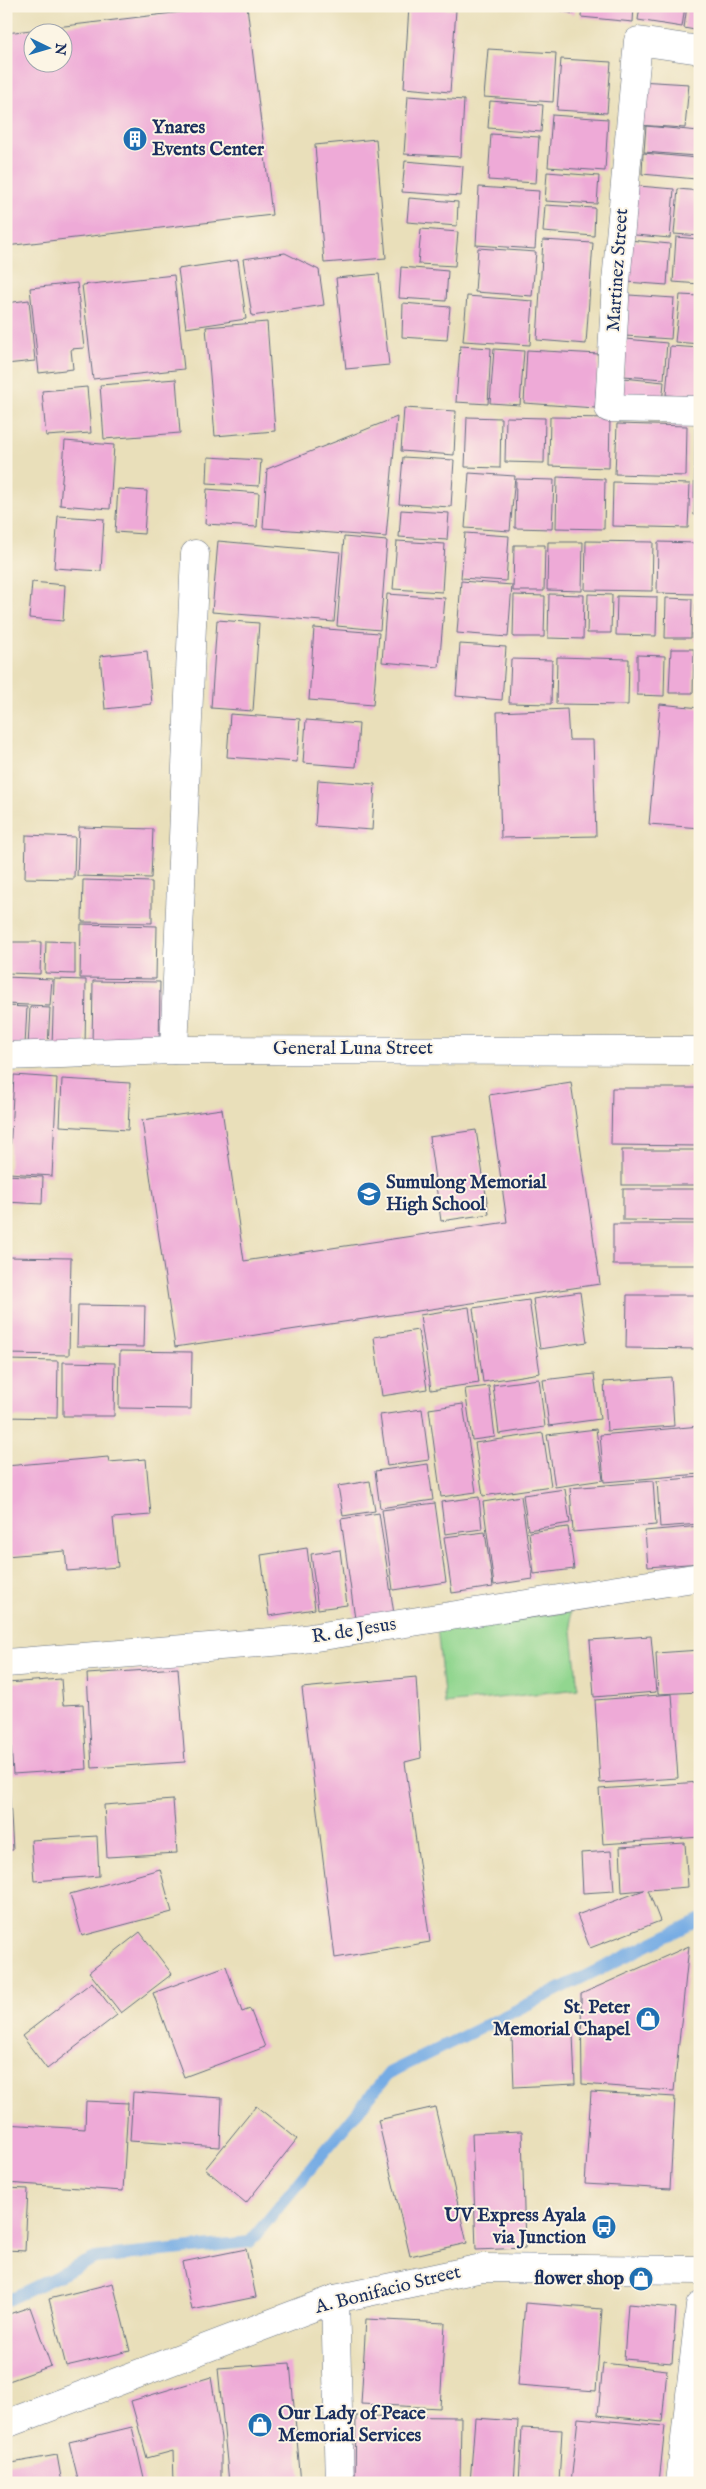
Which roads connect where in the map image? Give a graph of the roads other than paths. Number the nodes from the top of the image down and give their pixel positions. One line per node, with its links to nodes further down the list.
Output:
1 (700, 50): 2 (street, Martinez Street)
2 (700, 410)
3 (195, 554): 4 (street)
4 (174, 1050): 5 (street, General Luna Street); 6 (street, General Luna Street)
5 (700, 1051)
6 (6, 1056)
7 (700, 1577): 8 (street, R. de Jesus)
8 (6, 1663)
9 (700, 2270): 10 (street, A. Bonifacio Street)
10 (335, 2299): 12 (street, A. Bonifacio Street); 13 (street)
11 (700, 2306): 14 (street)
12 (6, 2424)
13 (340, 2483)
14 (680, 2483)

